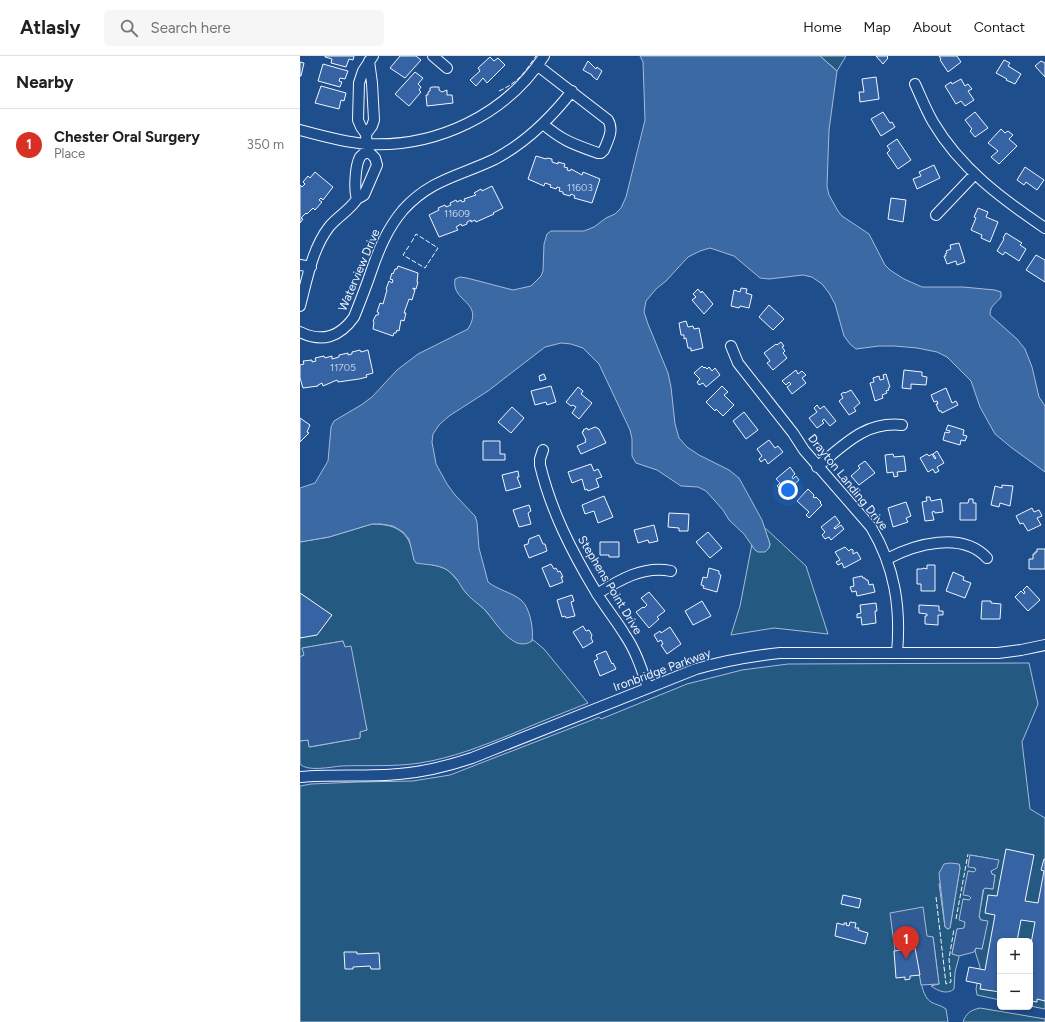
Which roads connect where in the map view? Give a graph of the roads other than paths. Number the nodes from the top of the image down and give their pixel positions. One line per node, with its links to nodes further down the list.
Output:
1 (433, 56): 5 (street)
2 (544, 56): 4 (street)
3 (371, 58): 10 (street); 10 (street)
4 (538, 66): 7 (street); 10 (street)
5 (447, 68)
6 (916, 84): 11 (street)
7 (572, 91): 8 (street, Waterview Drive); 8 (street)
8 (543, 124): 18 (street, Waterview Drive)
9 (300, 130): 10 (street)
10 (367, 143): 12 (street); 12 (street)
11 (975, 174): 13 (street); 14 (street)
12 (357, 199): 16 (street)
13 (936, 215)
14 (1045, 228)
15 (300, 265): 16 (street)
16 (311, 267): 17 (street)
17 (300, 306)
18 (300, 332)
19 (731, 346): 22 (street, Drayton Landing Drive)
20 (902, 425): 22 (street)
21 (543, 450): 26 (street, Stephens Point Drive)
22 (817, 467): 24 (street, Drayton Landing Drive)
23 (987, 558): 24 (street)
24 (887, 559): 28 (street, Drayton Landing Drive)
25 (671, 571): 26 (street)
26 (597, 594): 29 (street, Stephens Point Drive)
27 (1045, 645): 28 (street, Ironbridge Parkway)
28 (897, 653): 29 (street, Ironbridge Parkway)
29 (648, 688): 30 (street, Ironbridge Parkway)
30 (300, 778)

